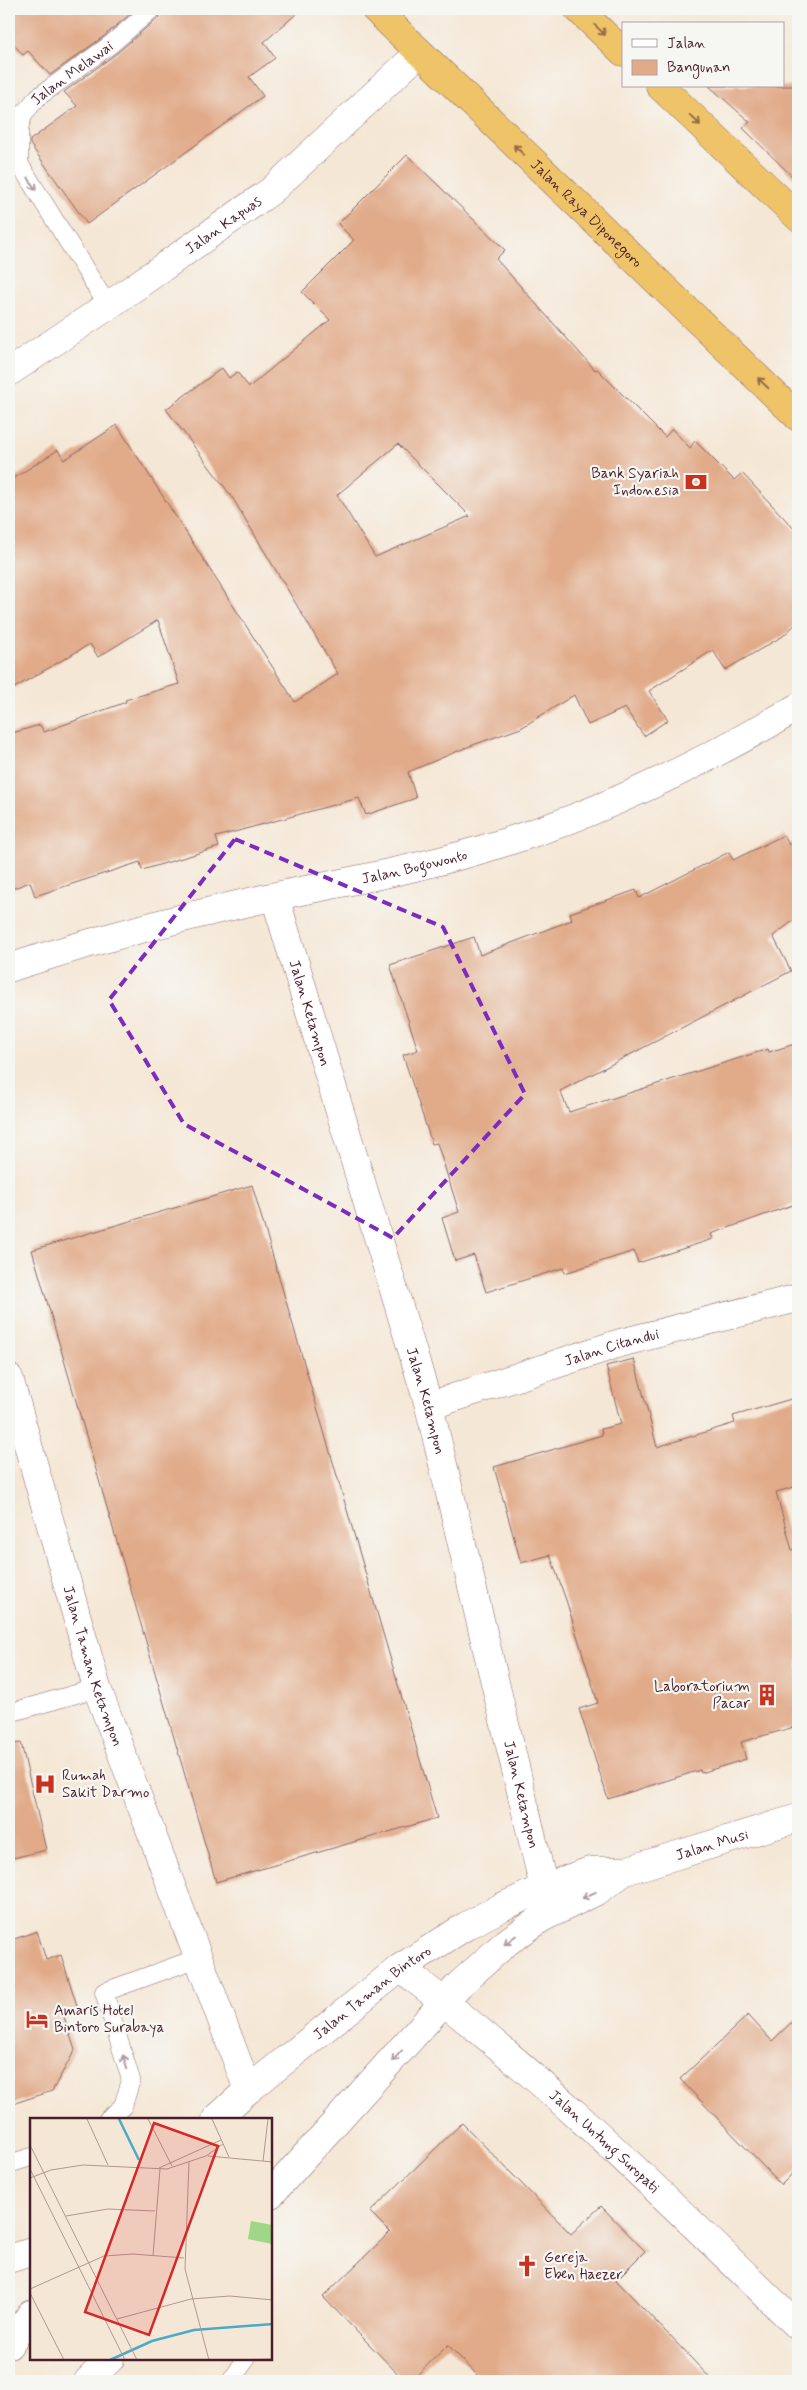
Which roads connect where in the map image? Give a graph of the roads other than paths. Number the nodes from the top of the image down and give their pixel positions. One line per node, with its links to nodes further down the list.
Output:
1 (152, 9): 8 (lane, Jalan Melawai, one-way to 8)
2 (375, 9): 5 (highway, Jalan Raya Diponegoro)
3 (578, 9): 4 (highway, one-way to 4)
4 (622, 51)
5 (419, 53): 8 (street, Jalan Kapuas); 10 (highway, Jalan Raya Diponegoro, one-way to 5)
6 (662, 88): 7 (highway, one-way to 7)
7 (798, 217)
8 (108, 306): 9 (street, Jalan Kapuas)
9 (9, 372)
10 (798, 417)
11 (798, 707): 12 (street, Jalan Bogowonto)
12 (275, 897): 13 (street, Jalan Bogowonto); 16 (street, Jalan Ketampon)
13 (9, 968)
14 (798, 1298): 16 (street, Jalan Citandui)
15 (9, 1378): 17 (street, Jalan Taman Ketampon)
16 (428, 1406): 20 (street, Jalan Ketampon)
17 (97, 1688): 18 (lane); 21 (street, Jalan Taman Ketampon)
18 (9, 1713)
19 (798, 1818): 20 (street, Jalan Musi)
20 (547, 1900): 22 (street, Jalan Taman Bintoro); 23 (street, one-way to 23)
21 (198, 1958): 24 (street, Jalan Taman Ketampon); 25 (lane, one-way to 21)
22 (400, 1968): 23 (street, Jalan Untung Suropati); 24 (street, Jalan Taman Bintoro)
23 (446, 2002): 29 (street, one-way to 29); 33 (street, Jalan Untung Suropati)
24 (248, 2090): 26 (street, Jalan Taman Bintoro)
25 (109, 2118)
26 (217, 2118)
27 (30, 2157): 28 (lane)
28 (9, 2164)
29 (272, 2193)
30 (30, 2252): 31 (street)
31 (9, 2259)
32 (30, 2315): 34 (street)
33 (798, 2326)
34 (9, 2345)
35 (109, 2360): 37 (street)
36 (245, 2360): 38 (lane)
37 (88, 2381)
38 (231, 2381)

